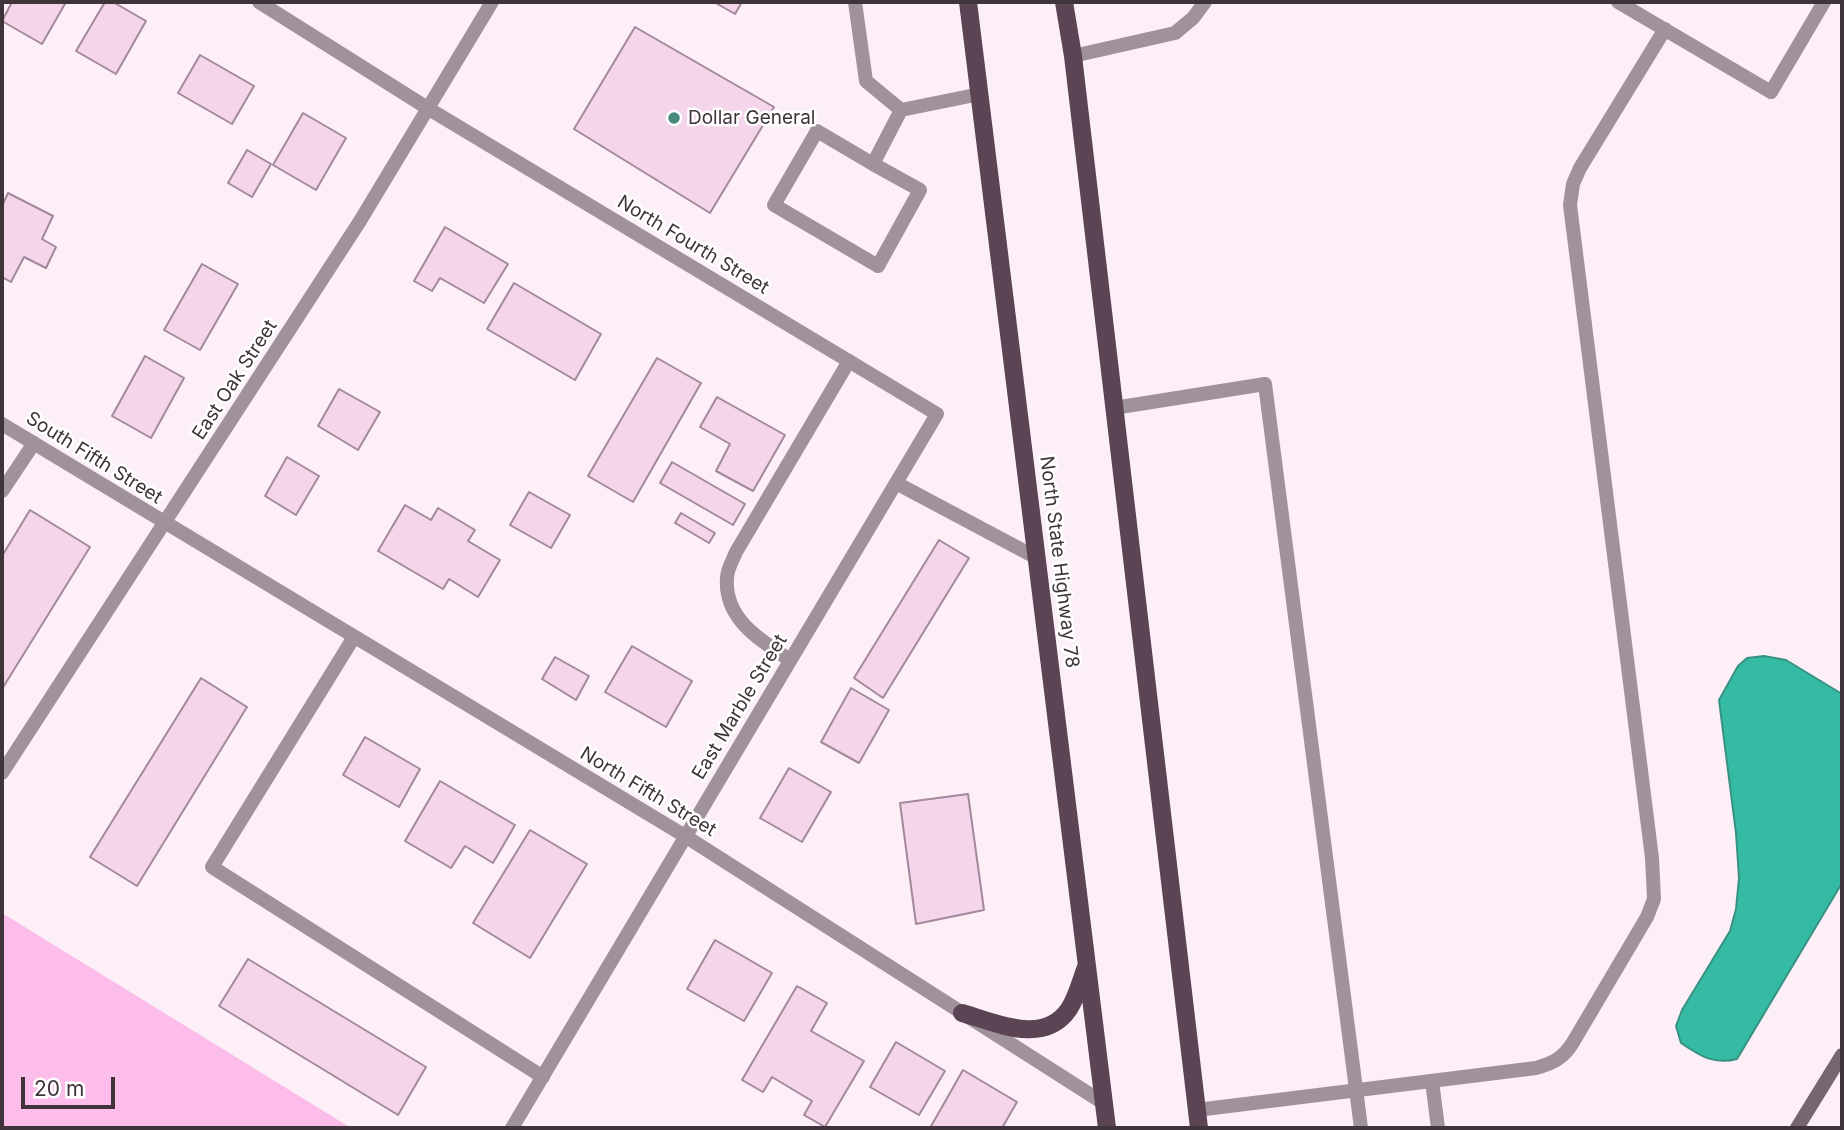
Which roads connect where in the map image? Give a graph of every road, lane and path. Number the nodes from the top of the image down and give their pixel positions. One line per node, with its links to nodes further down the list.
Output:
1 (259, 2): 12 (street, North Fourth Street)
2 (492, 2): 12 (street, East Oak Street)
3 (855, 2): 13 (street)
4 (968, 2): 11 (main road, North State Highway 78)
5 (1064, 2): 10 (main road)
6 (1205, 2): 10 (street)
7 (1618, 2): 9 (street)
8 (1825, 2): 9 (street)
9 (1665, 29): 33 (street)
10 (1073, 55): 16 (main road)
11 (980, 94): 13 (street); 23 (main road, North State Highway 78)
12 (429, 109): 15 (street, North Fourth Street); 22 (street, East Oak Street)
13 (901, 110): 14 (street)
14 (873, 164): 14 (street)
15 (849, 361): 17 (street, North Fourth Street); 25 (street)
16 (1114, 408): 34 (street); 36 (main road)
17 (937, 414): 20 (street, East Marble Street)
18 (2, 424): 19 (street, South Fifth Street)
19 (34, 443): 21 (street); 22 (street, South Fifth Street)
20 (896, 483): 23 (street); 25 (street, East Marble Street)
21 (2, 491)
22 (165, 524): 24 (street, North Fifth Street); 26 (street, East Oak Street)
23 (1037, 558): 29 (main road, North State Highway 78)
24 (354, 637): 28 (street, North Fifth Street); 32 (street)
25 (790, 660): 28 (street, East Marble Street)
26 (7, 752): 27 (street, East Oak Street)
27 (2, 774)
28 (685, 836): 30 (street, North Fifth Street); 32 (street, East Marble Street)
29 (1087, 964): 30 (main road); 35 (main road, North State Highway 78)
30 (962, 1013): 35 (street, North Fifth Street)
31 (1842, 1055): 41 (main road)
32 (542, 1077): 37 (street, East Marble Street)
33 (1432, 1081): 34 (street); 40 (street)
34 (1356, 1091): 36 (street); 39 (street)
35 (1105, 1104): 38 (main road, North State Highway 78)
36 (1198, 1119)
37 (512, 1128)
38 (1107, 1128)
39 (1361, 1128)
40 (1438, 1128)
41 (1797, 1128)

